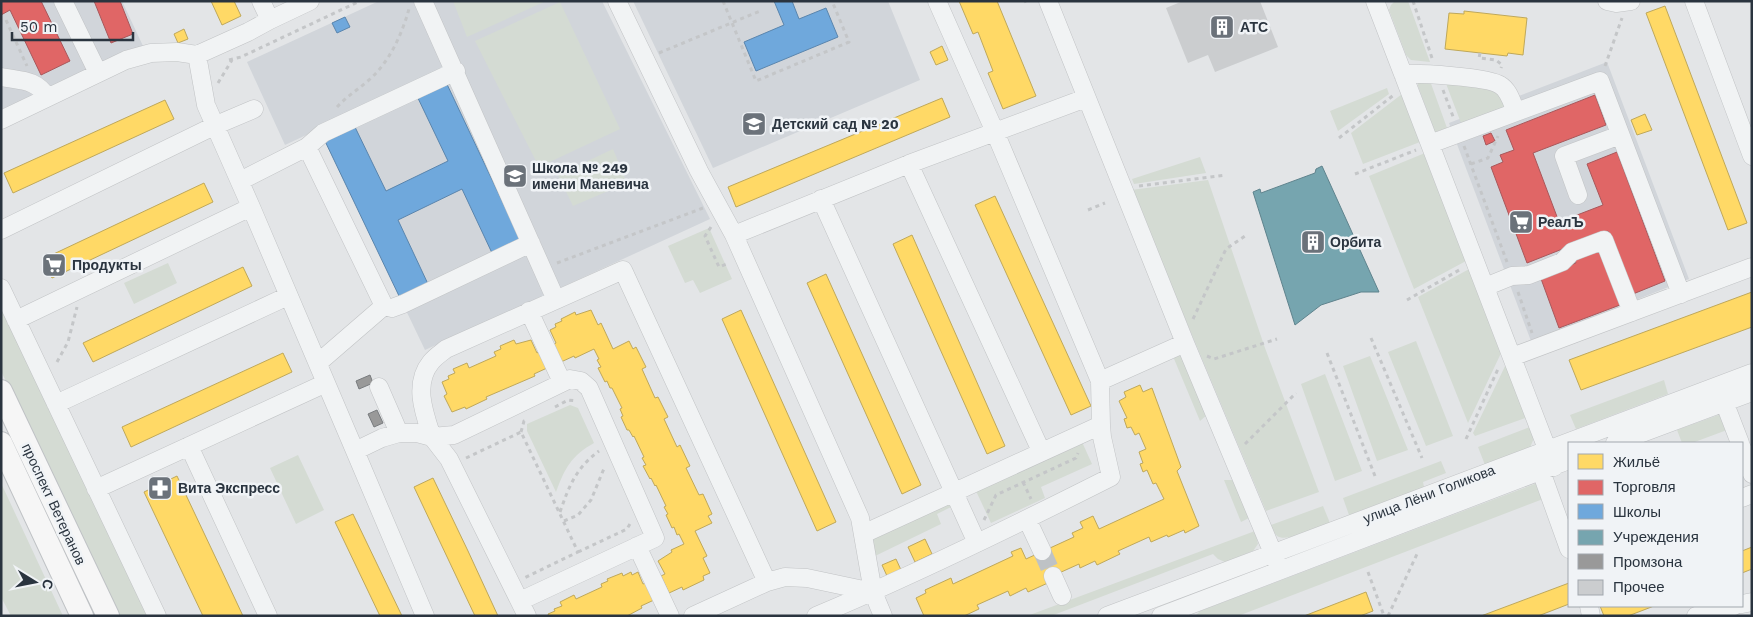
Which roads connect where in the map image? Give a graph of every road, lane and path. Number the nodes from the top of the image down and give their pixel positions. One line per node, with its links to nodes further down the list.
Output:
1 (63, 1): 28 (street)
2 (261, 1): 18 (street)
3 (310, 1): 18 (street)
4 (360, 1): 25 (path)
5 (617, 1): 59 (street)
6 (723, 1): 19 (path)
7 (832, 1): 19 (path)
8 (937, 1): 40 (street)
9 (1048, 1): 34 (street)
10 (1413, 1): 29 (path)
11 (1607, 1): 14 (street)
12 (1694, 1): 48 (street)
13 (1376, 2): 31 (street)
14 (1629, 2): 32 (path)
15 (416, 4): 27 (street); 41 (path)
16 (760, 11): 19 (path)
17 (6, 20): 33 (path)
18 (270, 20): 20 (street)
19 (732, 22): 22 (path)
20 (248, 32): 23 (street); 25 (path)
21 (1480, 53): 26 (path)
22 (658, 54)
23 (197, 55): 28 (street); 35 (street)
24 (225, 60): 25 (path)
25 (232, 60): 35 (path)
26 (1502, 65)
27 (456, 72): 41 (street); 64 (street)
28 (98, 73): 33 (street)
29 (1438, 75): 31 (street); 37 (street); 42 (path)
30 (1, 77): 33 (street)
31 (1405, 80): 45 (path); 46 (street)
32 (1600, 81): 37 (street); 44 (street)
33 (41, 91): 38 (street)
34 (1086, 98): 40 (street); 83 (street)
35 (206, 105): 39 (street)
36 (254, 109): 39 (street)
37 (1516, 112): 42 (street)
38 (1, 120)
39 (214, 126): 53 (street); 61 (street)
40 (994, 132): 49 (street); 90 (street)
41 (323, 133): 47 (street)
42 (1459, 133): 46 (street); 50 (path)
43 (1499, 134): 50 (path)
44 (1620, 135): 55 (street); 73 (street)
45 (1339, 138)
46 (1430, 144): 51 (path); 66 (street)
47 (307, 147): 53 (street); 77 (street)
48 (1752, 156)
49 (909, 164): 56 (street); 113 (street)
50 (1471, 164): 69 (path)
51 (1354, 174)
52 (1226, 175): 54 (path)
53 (240, 181): 58 (street)
54 (1137, 186)
55 (1578, 195)
56 (821, 199): 62 (street); 129 (street)
57 (1105, 203): 60 (path)
58 (251, 207): 72 (street); 74 (street)
59 (719, 208): 62 (street); 65 (path); 67 (path)
60 (1088, 210)
61 (1, 230)
62 (734, 235): 65 (street)
63 (1245, 236): 83 (path)
64 (531, 243): 67 (street); 77 (street)
65 (743, 257): 136 (street)
66 (1475, 261): 70 (street); 76 (path)
67 (542, 268): 75 (street)
68 (1752, 268): 73 (street)
69 (1512, 276): 70 (street); 79 (street); 84 (path)
70 (1485, 287): 85 (street)
71 (1, 288): 80 (street)
72 (80, 290): 80 (street); 87 (path)
73 (1681, 294): 79 (street)
74 (288, 296): 88 (street); 98 (street)
75 (556, 300): 78 (street); 148 (street)
76 (1408, 300)
77 (384, 306): 88 (street)
78 (529, 312): 91 (street); 105 (street)
79 (1632, 312): 84 (street)
80 (16, 320): 98 (street)
81 (1371, 338): 119 (path)
82 (1277, 340): 83 (path)
83 (1187, 348): 90 (street); 118 (street)
84 (1534, 348): 85 (street)
85 (1510, 353): 106 (path); 116 (street)
86 (1327, 354): 126 (path)
87 (57, 362)
88 (318, 363): 92 (street)
89 (1752, 373): 97 (street, улица Лёни Голикова)
90 (1100, 381): 102 (street)
91 (562, 382): 105 (street); 140 (street)
92 (326, 383): 112 (street); 115 (street)
93 (379, 387): 104 (street)
94 (1, 391): 155 (main road, проспект Ветеранов)
95 (1752, 392): 97 (street, улица Лёни Голикова)
96 (1296, 393): 118 (path)
97 (1721, 394): 107 (street, улица Лёни Голикова); 108 (street, улица Лёни Голикова); 109 (street)
98 (56, 404): 128 (street)
99 (581, 404): 100 (path)
100 (551, 409)
101 (533, 417): 103 (path)
102 (1095, 427): 113 (street); 127 (path); 132 (street)
103 (521, 432): 121 (path); 131 (path)
104 (399, 433): 105 (street); 115 (street)
105 (432, 437): 121 (street)
106 (1466, 439)
107 (1572, 442)
108 (1617, 442)
109 (1740, 442)
110 (1, 443): 154 (main road, проспект Ветеранов)
111 (1568, 443): 116 (street, улица Лёни Голикова)
112 (189, 446): 128 (street); 157 (street)
113 (1041, 451): 120 (street)
114 (1743, 451): 124 (street)
115 (355, 452): 158 (street)
116 (1541, 452): 122 (street); 125 (street, улица Лёни Голикова)
117 (604, 456): 131 (path)
118 (1232, 457): 143 (street)
119 (1422, 458)
120 (1014, 463): 127 (path); 129 (street)
121 (452, 464): 149 (street)
122 (1555, 466): 130 (street, улица Лёни Голикова); 138 (street)
123 (610, 469): 134 (path)
124 (1752, 474)
125 (1480, 475): 130 (street); 135 (street, улица Лёни Голикова)
126 (1375, 476)
127 (1023, 483): 132 (path); 137 (path)
128 (96, 489): 156 (street)
129 (953, 492): 136 (street); 137 (street)
130 (1486, 492): 139 (street, улица Лёни Голикова)
131 (560, 513): 134 (path)
132 (1032, 517): 137 (street); 141 (street)
133 (632, 518): 142 (path)
134 (564, 521): 142 (path)
135 (1341, 528): 139 (street); 143 (street, улица Лёни Голикова)
136 (863, 534): 150 (street)
137 (976, 541): 150 (street)
138 (1568, 543)
139 (1348, 544): 145 (street, улица Лёни Голикова)
140 (637, 546): 153 (street); 159 (street)
141 (1042, 551)
142 (578, 552): 149 (path)
143 (1273, 553): 145 (street); 163 (street, улица Лёни Голикова)
144 (1418, 554): 165 (path)
145 (1280, 570): 164 (street, улица Лёни Голикова)
146 (1368, 572): 165 (path)
147 (1053, 576): 151 (street)
148 (767, 582): 150 (street); 160 (street)
149 (511, 584): 153 (street)
150 (873, 592): 161 (street); 162 (street)
151 (1062, 596)
152 (1730, 607): 166 (street)
153 (523, 608)
154 (82, 616)
155 (108, 616)
156 (157, 616)
157 (268, 616)
158 (425, 616)
159 (670, 616)
160 (693, 616)
161 (816, 616)
162 (883, 616)
163 (1107, 616)
164 (1161, 616)
165 (1386, 616)
166 (1696, 616)

